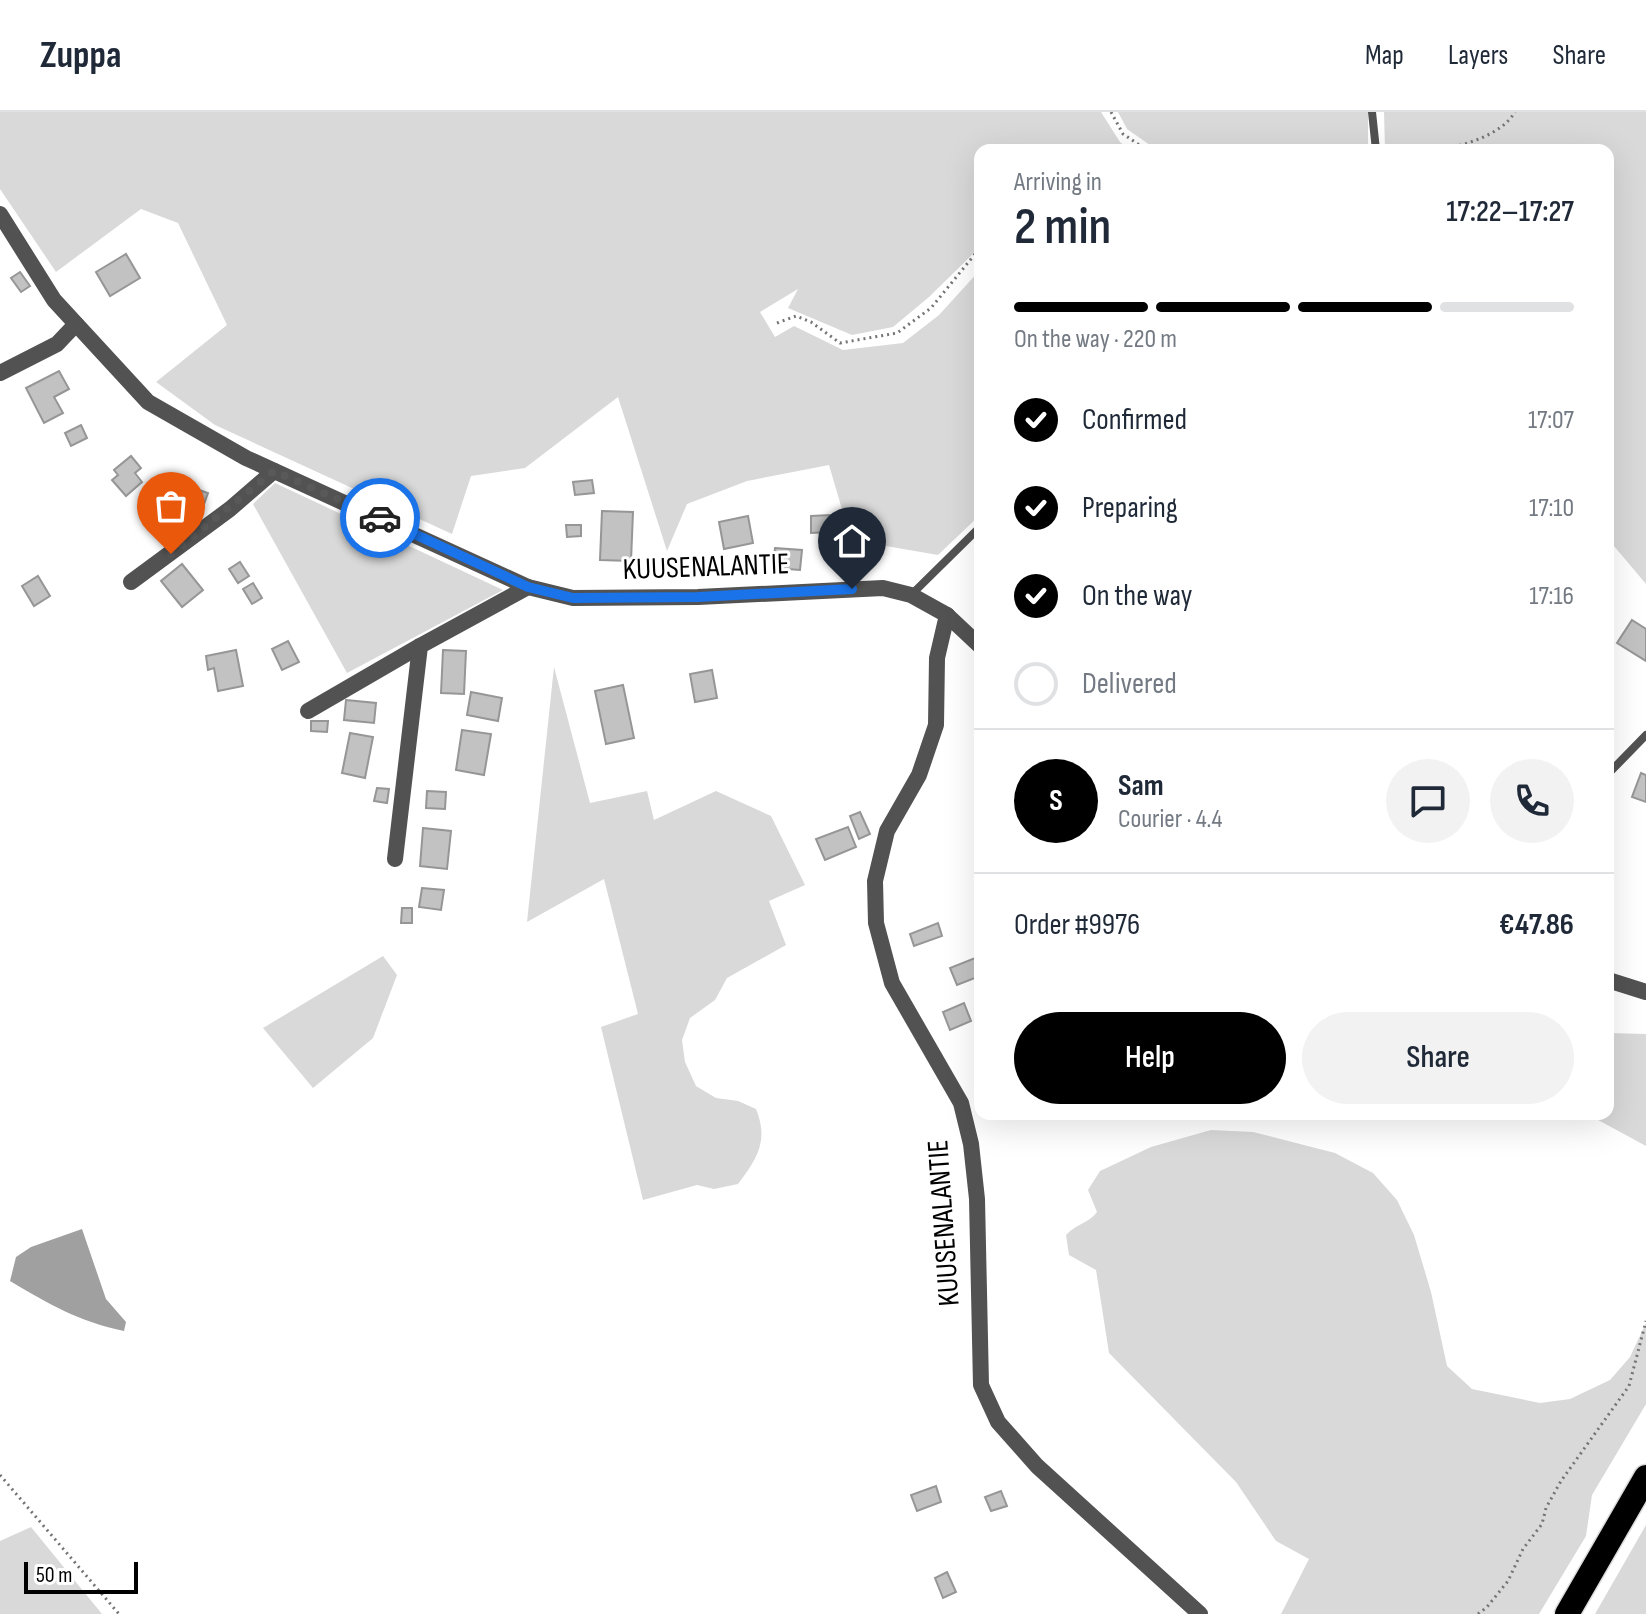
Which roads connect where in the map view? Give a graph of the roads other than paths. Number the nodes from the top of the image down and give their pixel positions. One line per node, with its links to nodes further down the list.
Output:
1 (1372, 112): 2 (lane)
2 (1375, 144)
3 (0, 214): 4 (street, KUUSENALANTIE)
4 (76, 324): 5 (street); 6 (street, KUUSENALANTIE)
5 (0, 373)
6 (274, 471): 8 (street); 9 (street, KUUSENALANTIE)
7 (974, 533): 10 (lane)
8 (131, 582)
9 (528, 587): 10 (street, KUUSENALANTIE); 13 (street)
10 (911, 595): 11 (street, KUUSENALANTIE)
11 (947, 615): 12 (street); 21 (street, KUUSENALANTIE)
12 (974, 640)
13 (420, 646): 14 (street); 17 (street)
14 (308, 711)
15 (1646, 735): 16 (lane)
16 (1614, 768)
17 (395, 859)
18 (1614, 982): 19 (street)
19 (1646, 992)
20 (1646, 1477): 22 (highway)
21 (1200, 1614)
22 (1567, 1614)

